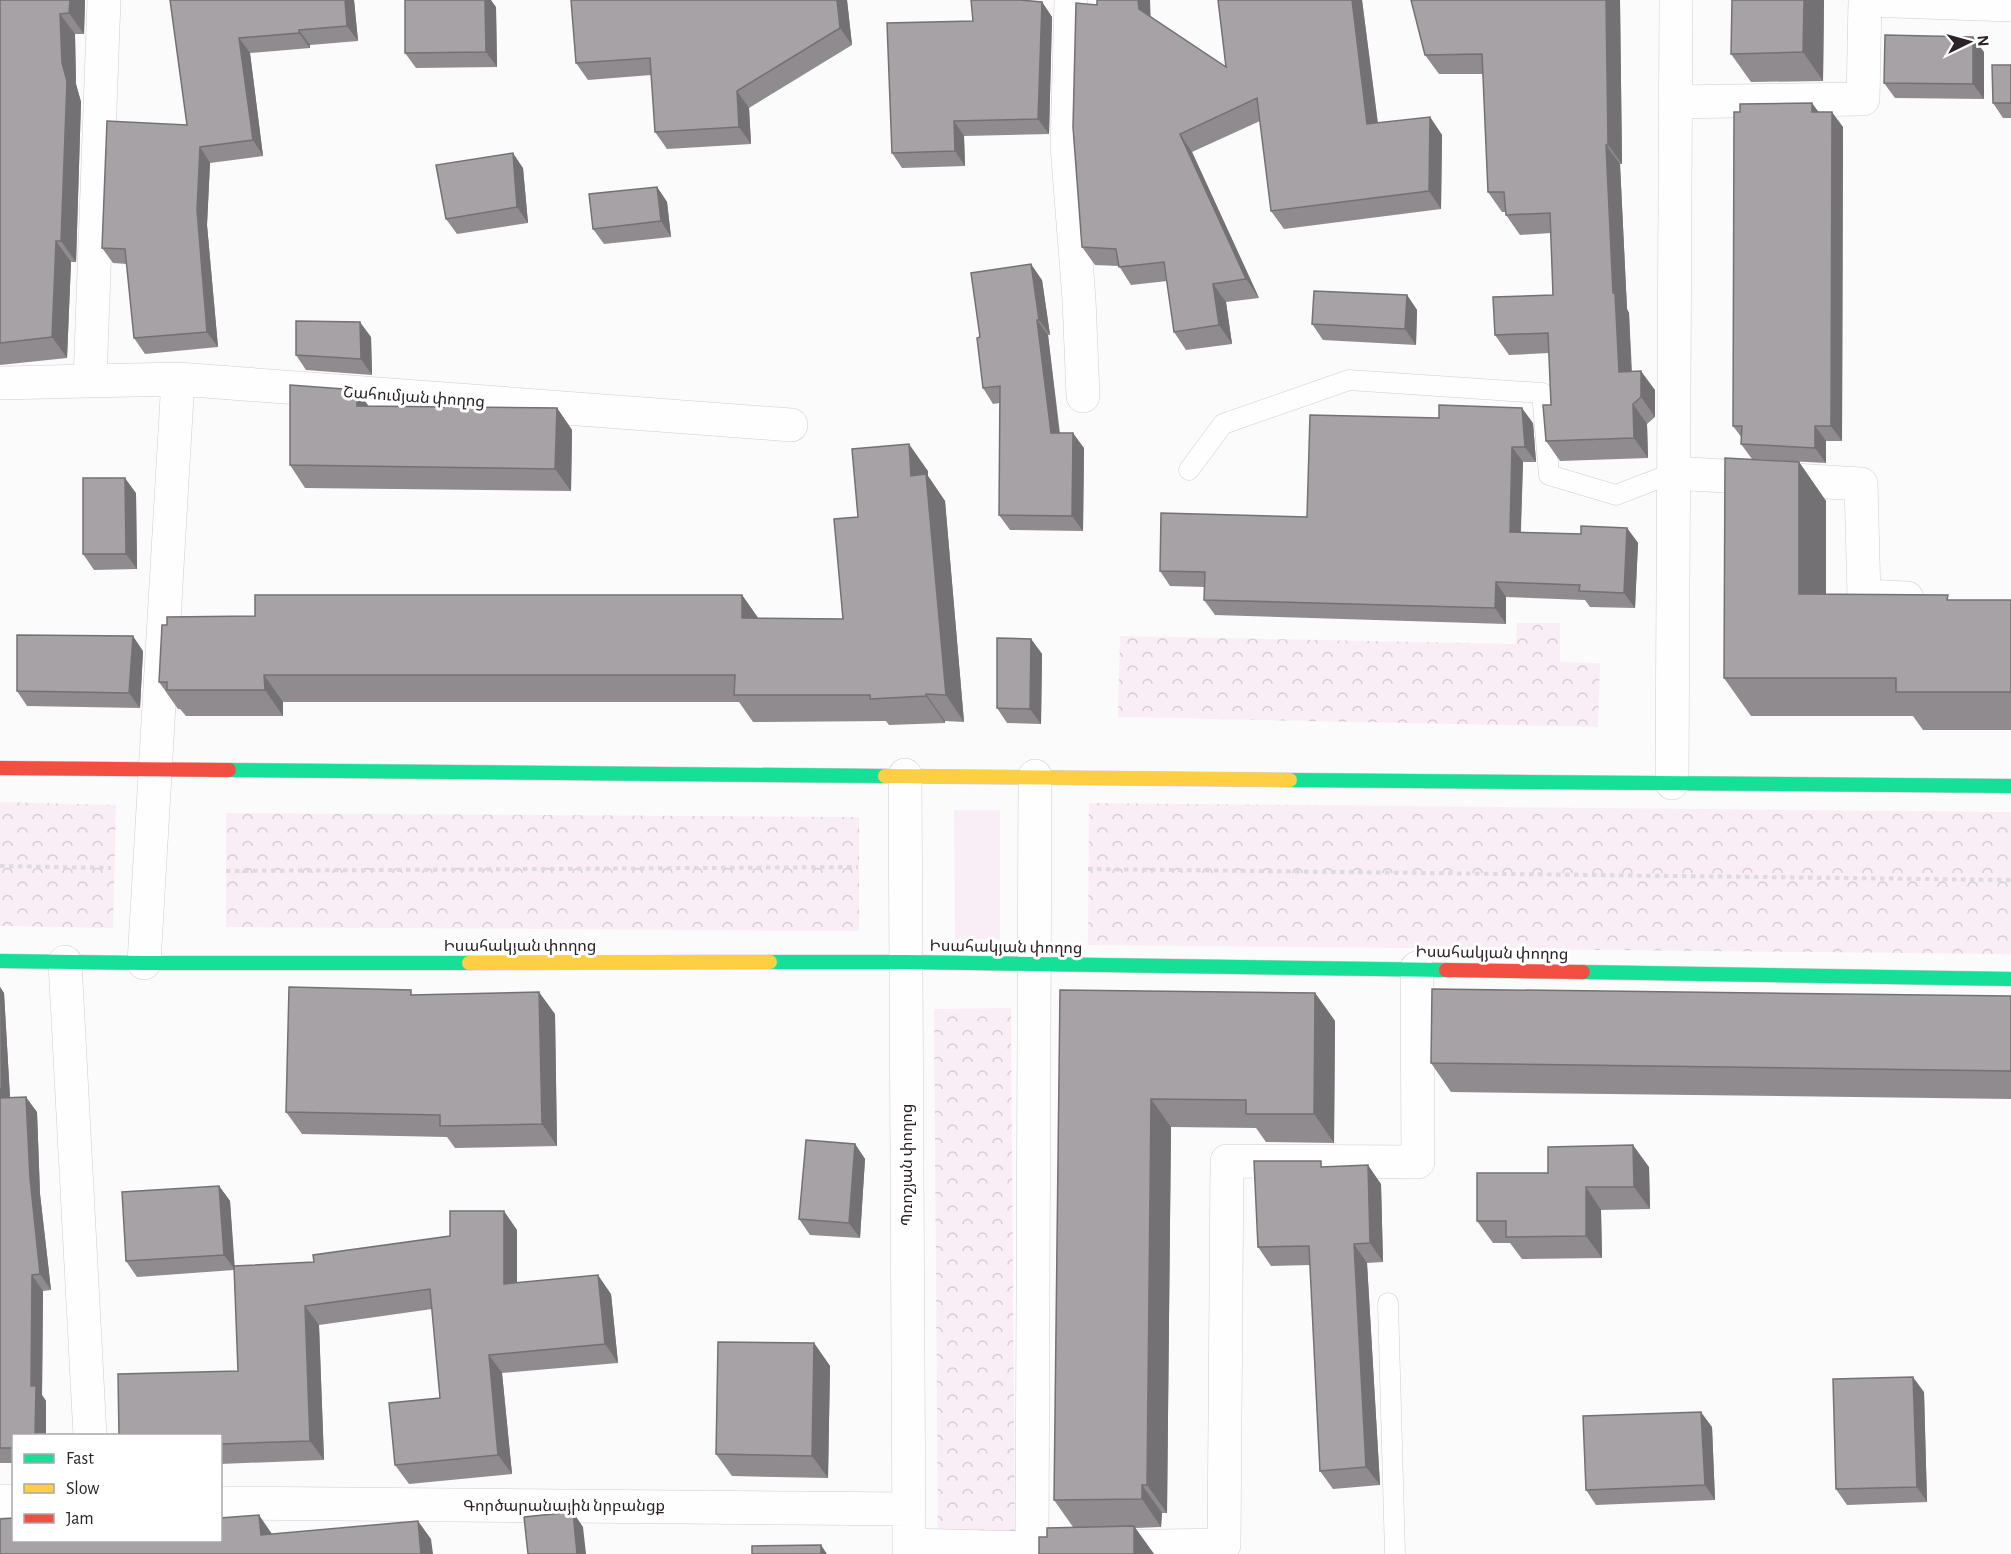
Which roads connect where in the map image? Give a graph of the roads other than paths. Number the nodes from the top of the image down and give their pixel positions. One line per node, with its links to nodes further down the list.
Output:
1 (105, 0): 7 (street)
2 (1071, 0): 9 (street)
3 (1676, 0): 5 (street)
4 (2011, 5): 5 (street)
5 (1675, 102): 12 (street)
6 (178, 379): 7 (street, Շահումյան փողոց); 10 (street, Շահումյան փողոց); 15 (street)
7 (90, 380): 8 (street, Շահումյան փողոց)
8 (0, 383)
9 (1083, 396)
10 (791, 425)
11 (1189, 470): 12 (lane)
12 (1673, 473): 13 (street); 18 (street)
13 (1942, 600)
14 (0, 768): 15 (street)
15 (155, 770): 16 (street); 23 (street)
16 (905, 776): 17 (street); 22 (street, Պռոշյան փողոց)
17 (1035, 776): 18 (street); 24 (street)
18 (1672, 783): 19 (street)
19 (2011, 786)
20 (0, 961): 21 (street, Իսահակյան փողոց)
21 (65, 962): 23 (street, Իսահակյան փողոց); 28 (street)
22 (906, 962): 23 (street, Իսահակյան փողոց); 24 (street, Իսահակյան փողոց); 30 (street, Պռոշյան փողոց)
23 (144, 963)
24 (1034, 965): 25 (street, Իսահակյան փողոց); 32 (street)
25 (1417, 968): 26 (street, Իսահակյան փողոց); 33 (street)
26 (2011, 979)
27 (1388, 1303): 34 (lane)
28 (90, 1434)
29 (222, 1503): 30 (street, Գործարանային նրբանցք)
30 (908, 1509): 31 (street, Պռոշյան փողոց)
31 (909, 1550): 32 (street)
32 (1032, 1551): 33 (street)
33 (1229, 1551)
34 (1395, 1554)

